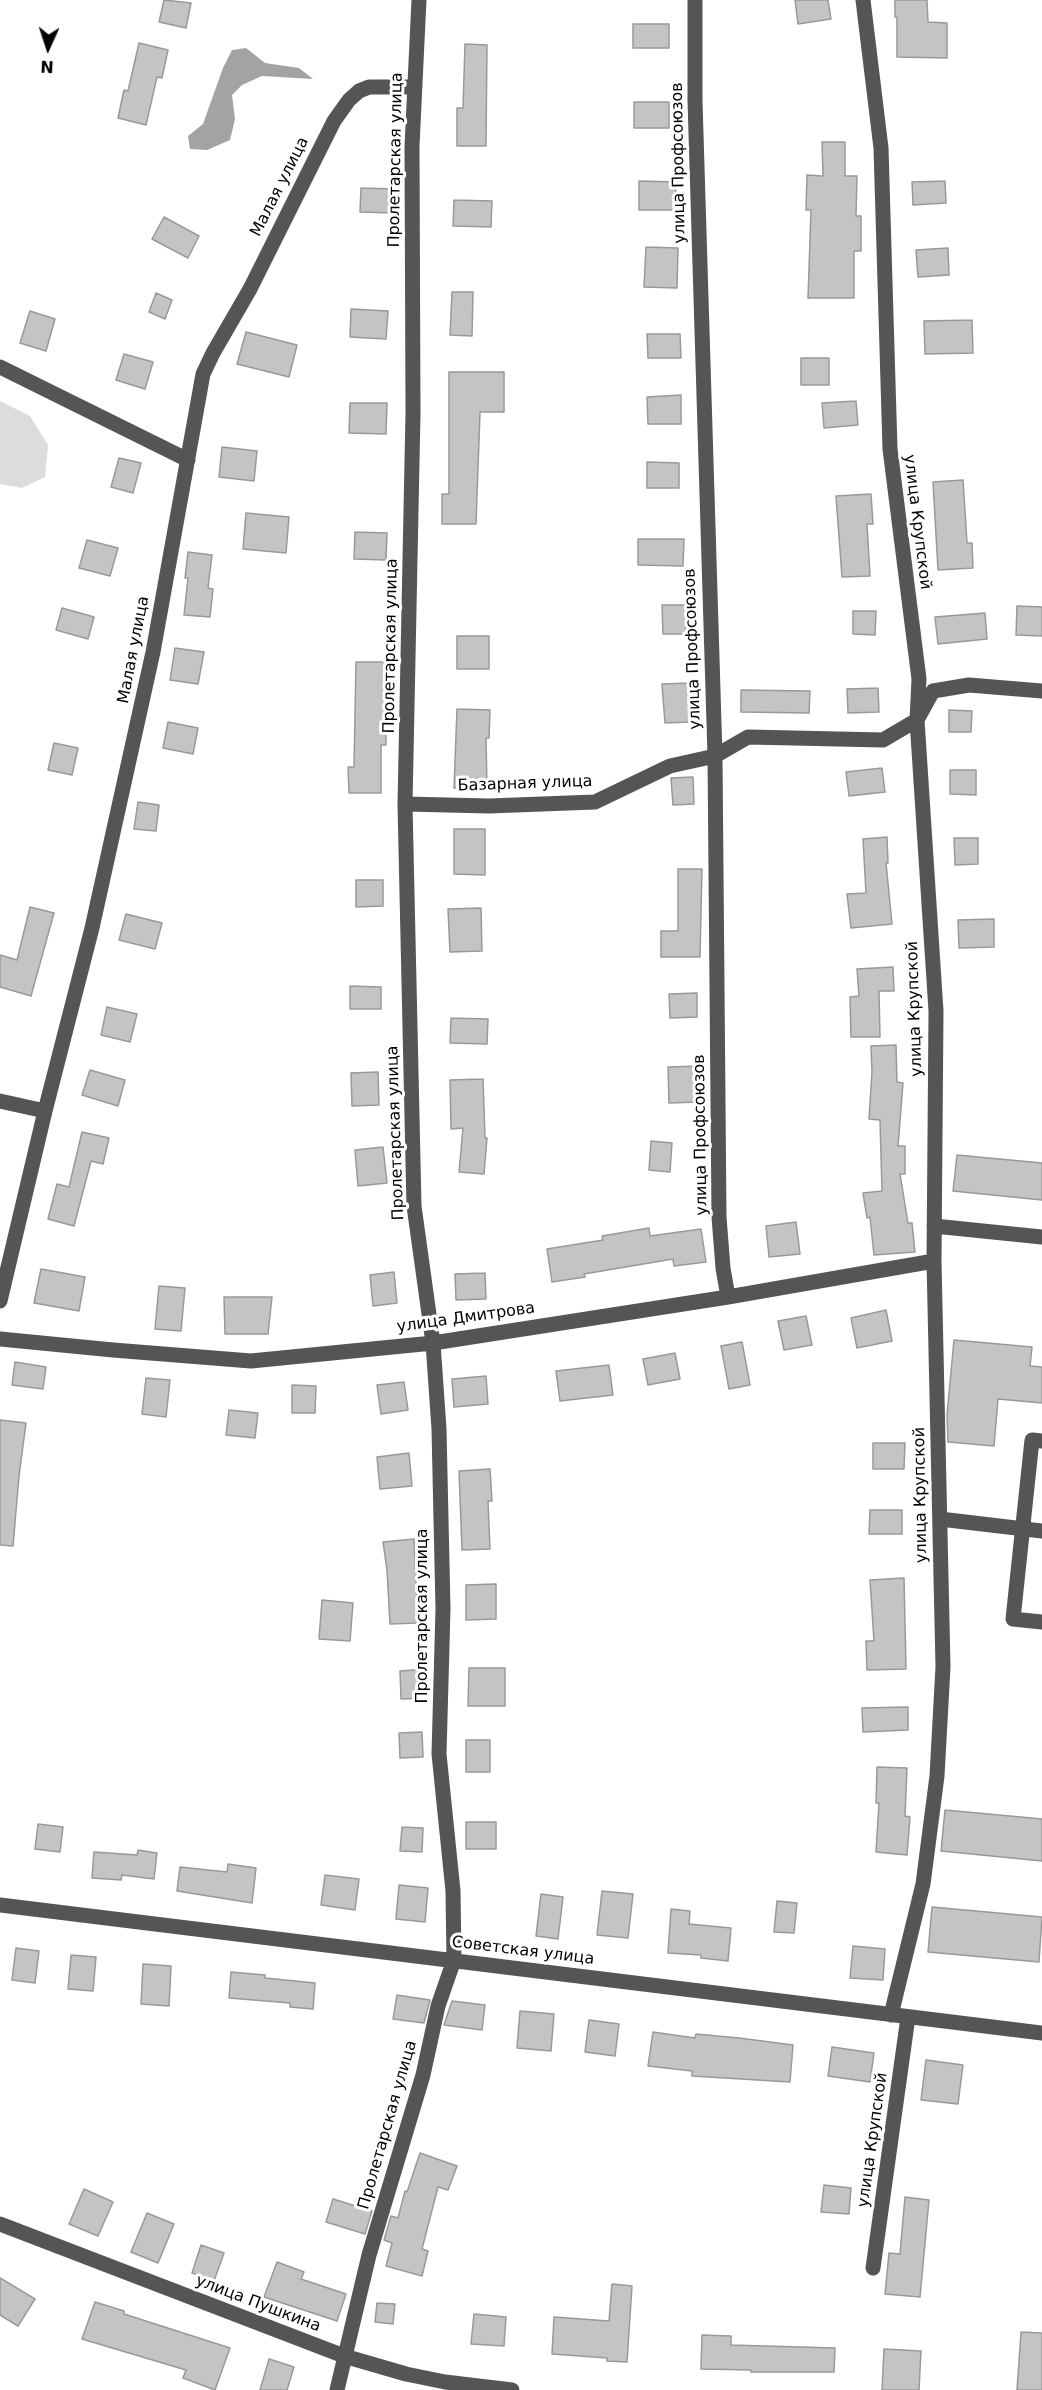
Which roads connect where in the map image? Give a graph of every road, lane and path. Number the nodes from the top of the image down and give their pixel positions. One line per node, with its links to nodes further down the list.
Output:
1 (419, 0): 4 (street, Пролетарская улица)
2 (695, 0): 9 (street, улица Профсоюзов)
3 (862, 0): 8 (street, улица Крупской)
4 (415, 87): 6 (street, Малая улица); 10 (street, Пролетарская улица)
5 (1, 369): 6 (street)
6 (188, 460): 12 (street, Малая улица)
7 (1042, 692): 8 (street, Базарная улица)
8 (917, 720): 9 (street, Базарная улица); 13 (street, улица Крупской)
9 (715, 756): 10 (street, Базарная улица); 16 (street, улица Профсоюзов)
10 (405, 804): 19 (street, Пролетарская улица)
11 (0, 1101): 12 (street)
12 (45, 1111): 17 (street, Малая улица)
13 (934, 1226): 14 (street); 15 (street, улица Крупской)
14 (1042, 1237)
15 (934, 1261): 16 (street, улица Дмитрова); 21 (street, улица Крупской)
16 (728, 1297): 19 (street, улица Дмитрова)
17 (0, 1300)
18 (0, 1339): 19 (street, улица Дмитрова)
19 (433, 1343): 26 (street, Пролетарская улица)
20 (1042, 1441): 22 (street)
21 (940, 1519): 22 (street); 27 (street, улица Крупской)
22 (1023, 1528): 23 (street); 24 (street)
23 (1042, 1531)
24 (1042, 1622)
25 (0, 1905): 26 (street, Советская улица)
26 (454, 1960): 27 (street, Советская улица); 32 (street, Пролетарская улица)
27 (891, 2015): 28 (street, Советская улица)
28 (908, 2017): 29 (street, Советская улица); 31 (street, улица Крупской)
29 (1042, 2033)
30 (0, 2224): 32 (street, улица Пушкина)
31 (873, 2268)
32 (344, 2356): 33 (street, Пролетарская улица); 34 (street, улица Пушкина)
33 (337, 2390)
34 (512, 2390)

